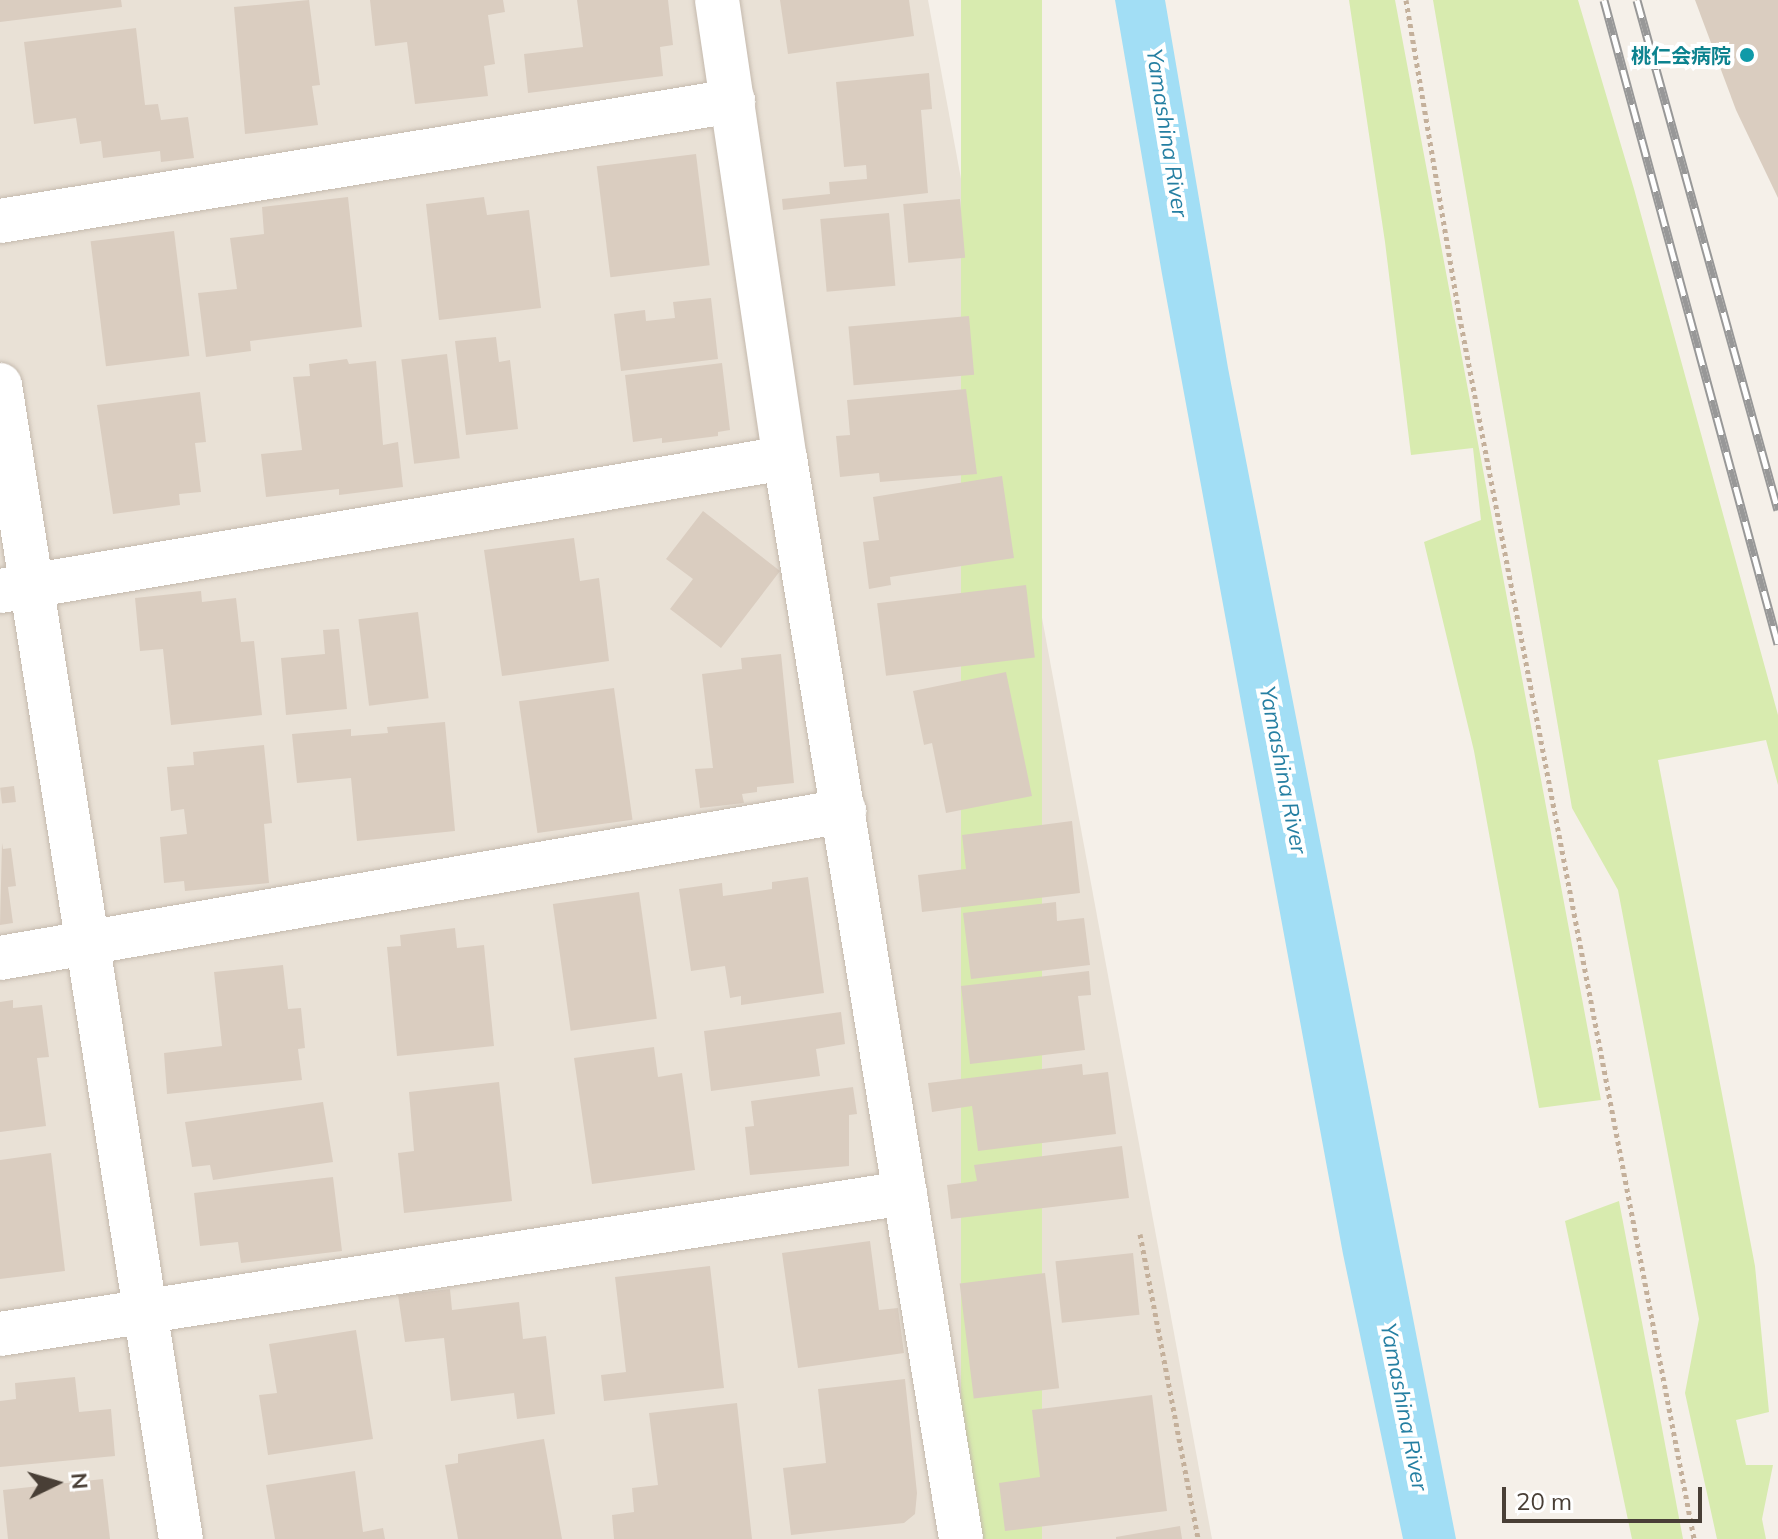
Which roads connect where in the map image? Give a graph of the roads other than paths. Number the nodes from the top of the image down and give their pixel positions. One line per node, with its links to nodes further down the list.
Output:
1 (717, 0): 2 (street)
2 (733, 101): 3 (street); 5 (street)
3 (0, 221)
4 (0, 385): 6 (street)
5 (785, 458): 6 (street); 7 (street)
6 (16, 588): 8 (street)
7 (844, 811): 8 (street); 10 (street)
8 (88, 945): 9 (street); 11 (street)
9 (0, 958)
10 (905, 1193): 11 (street); 14 (street)
11 (145, 1312): 12 (street); 13 (street)
12 (0, 1334)
13 (181, 1539)
14 (961, 1539)

